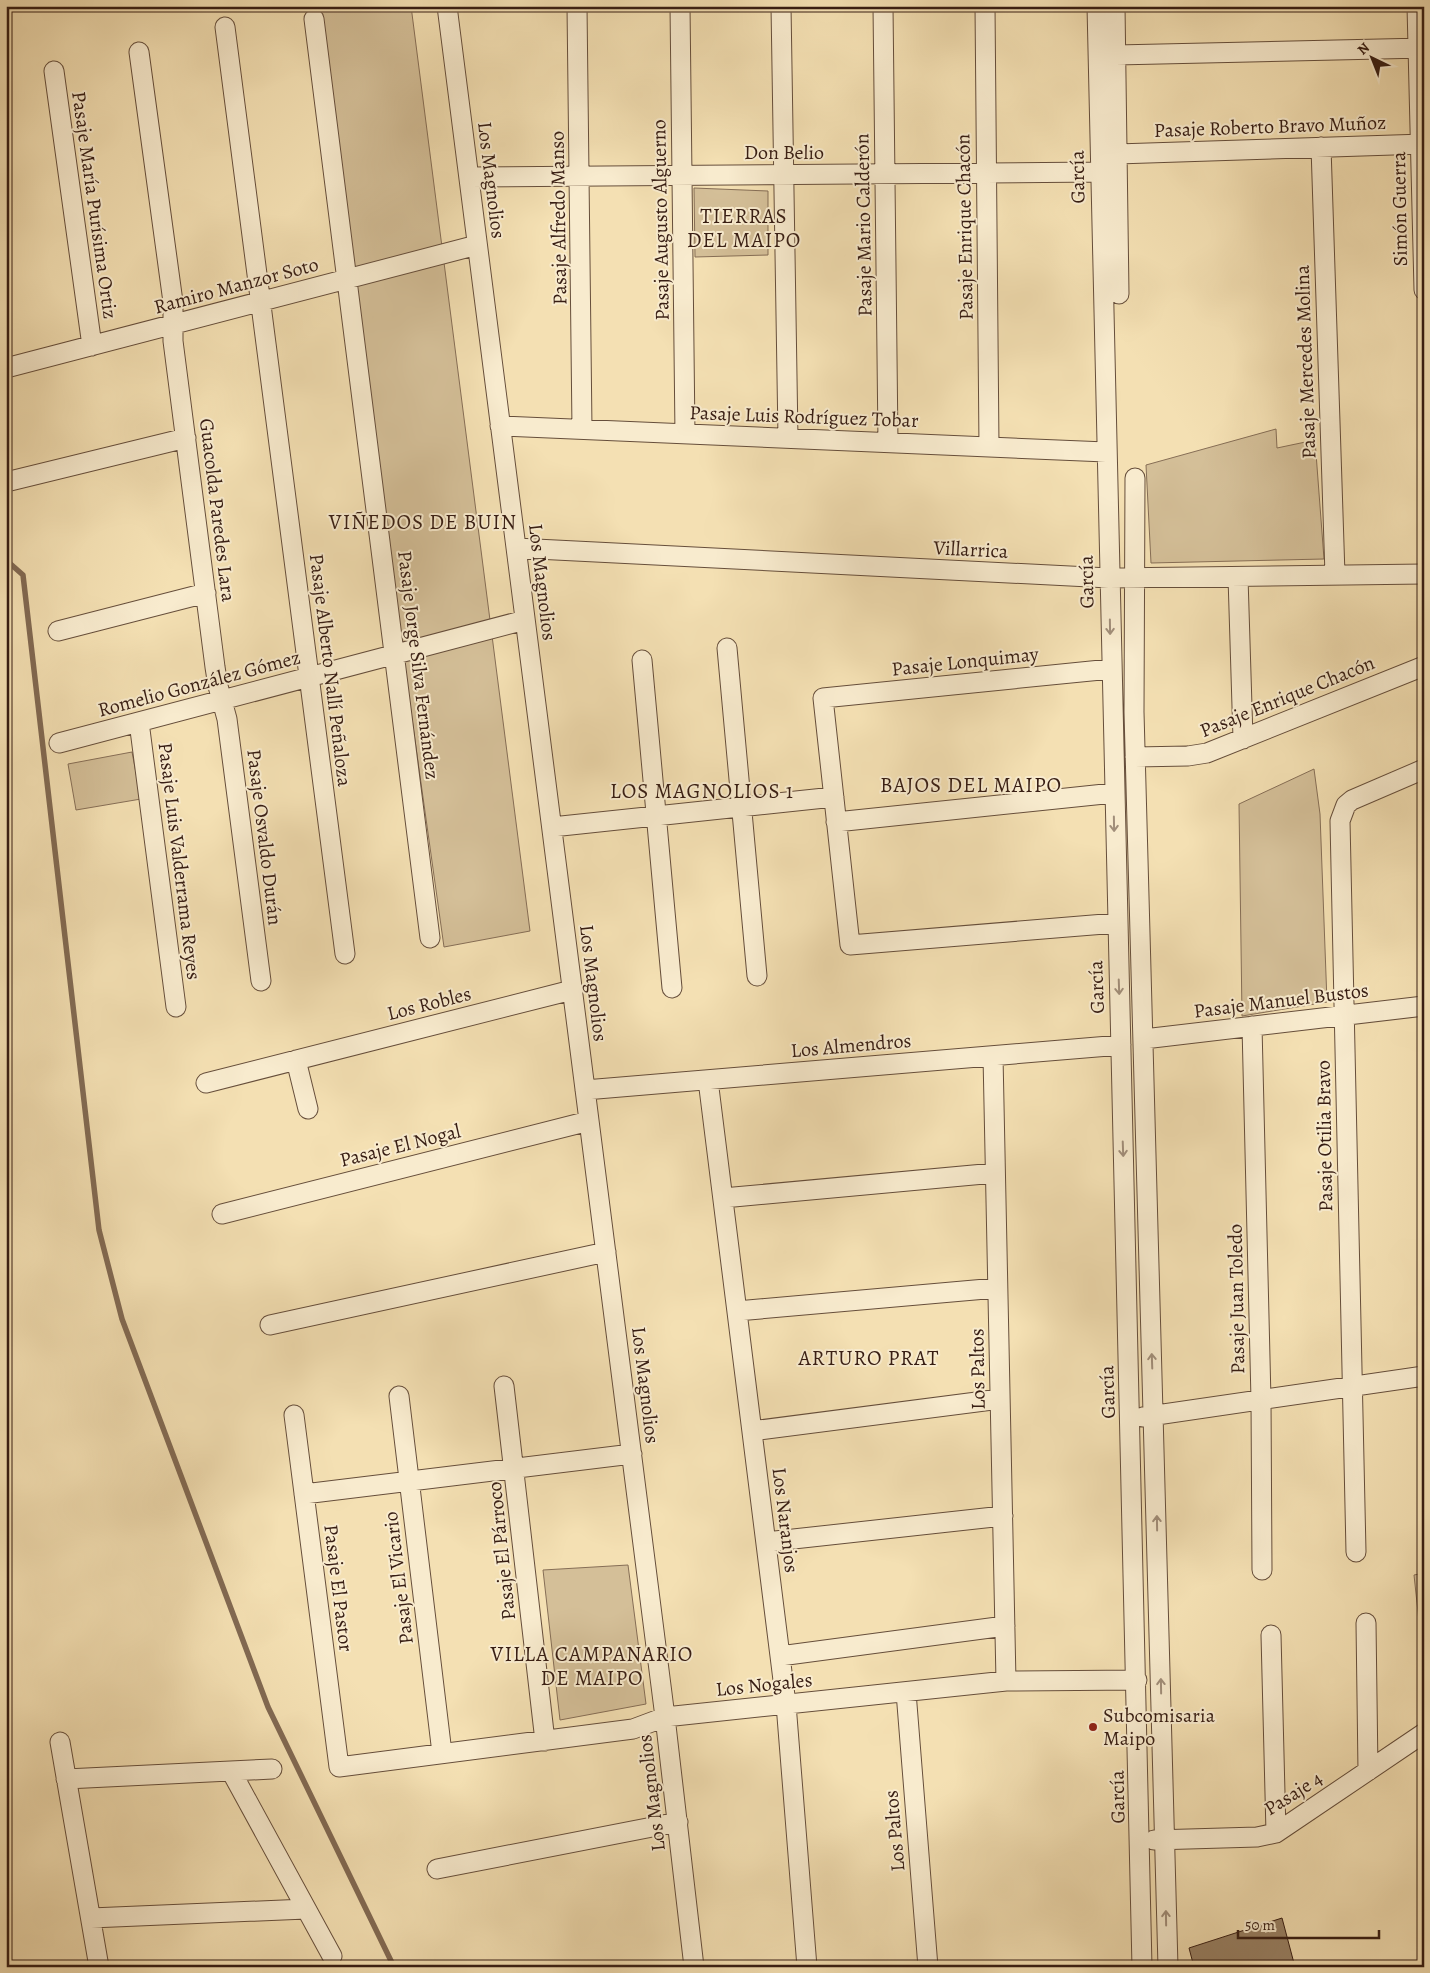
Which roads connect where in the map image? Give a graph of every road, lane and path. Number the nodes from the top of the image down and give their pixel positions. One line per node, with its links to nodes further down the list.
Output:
1 (447, 6): 25 (street, Los Magnolios)
2 (577, 6): 24 (street, Pasaje Alfredo Manso)
3 (680, 6): 23 (street, Pasaje Augusto Alguerno)
4 (781, 6): 21 (street)
5 (884, 6): 22 (street, Pasaje Mario Calderón)
6 (985, 6): 20 (street, Pasaje Enrique Chacón)
7 (1096, 6): 19 (street, García)
8 (1115, 6): 14 (street, García)
9 (1418, 6): 12 (street, Simón Guerra)
10 (314, 19): 28 (street, Pasaje Jorge Silva Fernández)
11 (225, 27): 31 (street, Pasaje Alberto Nallí Peñaloza)
12 (1421, 48): 14 (street); 16 (street, Simón Guerra)
13 (139, 52): 32 (street, Guacolda Paredes Lara)
14 (1116, 55): 18 (street, García)
15 (54, 71): 33 (street, Pasaje María Purísima Ortiz)
16 (1422, 144): 17 (street, Pasaje Roberto Bravo Muñoz); 26 (street, Simón Guerra)
17 (1321, 148): 18 (street, Pasaje Roberto Bravo Muñoz); 47 (street, Pasaje Mercedes Molina)
18 (1117, 154): 30 (street, García)
19 (1100, 172): 20 (street, Don Belio); 42 (street, García)
20 (986, 173): 22 (street, Don Belio); 41 (street, Pasaje Enrique Chacón)
21 (784, 174): 22 (street, Don Belio); 23 (street, Don Belio); 39 (street)
22 (885, 174): 40 (street, Pasaje Mario Calderón)
23 (682, 175): 24 (street, Don Belio); 37 (street, Pasaje Augusto Alguerno)
24 (580, 176): 25 (street, Don Belio); 36 (street, Pasaje Alfredo Manso)
25 (468, 177): 27 (street, Los Magnolios)
26 (1423, 244): 29 (street, Simón Guerra)
27 (477, 245): 28 (street, Ramiro Manzor Soto); 35 (street, Los Magnolios)
28 (348, 279): 31 (street, Ramiro Manzor Soto); 55 (street, Pasaje Jorge Silva Fernández)
29 (1424, 290)
30 (1119, 294)
31 (261, 302): 32 (street, Ramiro Manzor Soto); 59 (street, Pasaje Alberto Nallí Peñaloza)
32 (173, 325): 33 (street, Ramiro Manzor Soto); 38 (street, Guacolda Paredes Lara)
33 (92, 346): 34 (street, Ramiro Manzor Soto)
34 (7, 364)
35 (500, 426): 36 (street, Pasaje Luis Rodríguez Tobar); 45 (street, Los Magnolios)
36 (582, 429): 37 (street, Pasaje Luis Rodríguez Tobar)
37 (685, 434): 39 (street, Pasaje Luis Rodríguez Tobar)
38 (186, 438): 44 (street); 51 (street, Guacolda Paredes Lara)
39 (788, 438): 40 (street, Pasaje Luis Rodríguez Tobar)
40 (888, 442): 41 (street, Pasaje Luis Rodríguez Tobar)
41 (990, 447): 42 (street, Pasaje Luis Rodríguez Tobar)
42 (1106, 452): 49 (street, García)
43 (1135, 478): 50 (street)
44 (6, 482)
45 (516, 548): 49 (street, Villarrica); 52 (street, Los Magnolios)
46 (1424, 574): 47 (street, Villarrica)
47 (1335, 575): 48 (street, Villarrica)
48 (1238, 577): 50 (street, Villarrica); 62 (street)
49 (1109, 578): 50 (street, Villarrica); 58 (street, García, one-way to 58)
50 (1134, 578): 64 (street)
51 (206, 593): 53 (street); 60 (street, Guacolda Paredes Lara)
52 (525, 620): 55 (street, Romelio González Gómez); 71 (street, Los Magnolios)
53 (58, 631)
54 (728, 648): 68 (street)
55 (395, 654): 59 (street, Romelio González Gómez); 73 (street, Pasaje Jorge Silva Fernández)
56 (642, 660): 69 (street)
57 (1424, 666): 62 (street, Pasaje Enrique Chacón)
58 (1110, 669): 66 (street, García); 67 (street, Pasaje Lonquimay)
59 (309, 677): 60 (street, Romelio González Gómez); 74 (street, Pasaje Alberto Nallí Peñaloza)
60 (222, 700): 61 (street, Romelio González Gómez); 76 (street, Pasaje Osvaldo Durán)
61 (139, 722): 63 (street, Romelio González Gómez); 80 (street, Pasaje Luis Valderrama Reyes)
62 (1243, 739): 64 (street, Pasaje Enrique Chacón)
63 (59, 744)
64 (1135, 757): 83 (street)
65 (1424, 769): 81 (street, Pasaje Otilia Bravo)
66 (1114, 793): 70 (street); 72 (street, García, one-way to 72)
67 (834, 797): 68 (street); 70 (street)
68 (742, 806): 69 (street); 75 (street)
69 (656, 816): 71 (street); 77 (street)
70 (836, 822): 72 (street)
71 (552, 827): 78 (street, Los Magnolios)
72 (1117, 922): 84 (street, García, one-way to 84)
73 (430, 938)
74 (345, 954)
75 (758, 976)
76 (261, 981)
77 (672, 988)
78 (572, 990): 86 (street, Los Robles); 89 (street, Los Magnolios)
79 (1424, 1006): 81 (street, Pasaje Manuel Bustos)
80 (176, 1007)
81 (1344, 1015): 82 (street, Pasaje Manuel Bustos); 101 (street, Pasaje Otilia Bravo)
82 (1252, 1026): 83 (street, Pasaje Manuel Bustos); 104 (street, Pasaje Juan Toledo)
83 (1144, 1039): 106 (street, one-way to 83)
84 (1121, 1045): 85 (street, Los Almendros); 107 (street, García, one-way to 107)
85 (993, 1056): 87 (street, Los Almendros); 92 (street, Los Paltos)
86 (296, 1060): 88 (street, Los Robles); 90 (street)
87 (708, 1080): 89 (street, Los Almendros); 93 (street, Los Naranjos)
88 (206, 1083)
89 (585, 1090): 91 (street, Los Magnolios)
90 (308, 1109)
91 (589, 1120): 94 (street, Pasaje El Nogal); 95 (street, Los Magnolios)
92 (995, 1173): 93 (street); 96 (street, Los Paltos)
93 (723, 1198): 97 (street, Los Naranjos)
94 (222, 1214)
95 (606, 1252): 98 (street); 109 (street, Los Magnolios)
96 (998, 1288): 97 (street); 103 (street, Los Paltos)
97 (737, 1311): 108 (street, Los Naranjos)
98 (270, 1325)
99 (1424, 1376): 101 (street)
100 (504, 1386): 110 (street, Pasaje El Párroco)
101 (1352, 1387): 104 (street); 115 (street, Pasaje Otilia Bravo)
102 (399, 1396): 111 (street, Pasaje El Vicario)
103 (1000, 1399): 108 (street); 113 (street, Los Paltos)
104 (1261, 1400): 106 (street); 116 (street, Pasaje Juan Toledo)
105 (294, 1415): 112 (street, Pasaje El Pastor)
106 (1154, 1416): 107 (street); 137 (street, one-way to 106)
107 (1130, 1419): 121 (street, García)
108 (752, 1431): 114 (street, Los Naranjos)
109 (632, 1454): 110 (street); 125 (street, Los Magnolios)
110 (514, 1469): 111 (street); 127 (street, Pasaje El Párroco)
111 (409, 1482): 112 (street); 129 (street, Pasaje El Vicario)
112 (304, 1494): 130 (street, Pasaje El Pastor)
113 (1003, 1516): 114 (street); 118 (street, Los Paltos)
114 (766, 1542): 120 (street, Los Naranjos)
115 (1356, 1552)
116 (1262, 1570)
117 (1366, 1622): 133 (street)
118 (1005, 1626): 120 (street); 122 (street, Los Paltos)
119 (1271, 1635): 136 (street)
120 (780, 1656): 124 (street, Los Naranjos)
121 (1137, 1680): 122 (street, Los Nogales); 138 (street, García)
122 (1006, 1681): 123 (street, Los Nogales)
123 (906, 1692): 124 (street, Los Nogales); 146 (street, Los Paltos)
124 (786, 1704): 125 (street, Los Nogales); 145 (street, Los Naranjos)
125 (665, 1717): 127 (street, Los Nogales); 135 (street, Los Magnolios)
126 (1424, 1733): 133 (street, Pasaje 4)
127 (545, 1741): 129 (street, Los Nogales)
128 (60, 1742): 134 (street)
129 (442, 1754): 130 (street, Los Nogales)
130 (339, 1767)
131 (272, 1769): 132 (street)
132 (231, 1771): 134 (street); 140 (street)
133 (1368, 1771): 136 (street, Pasaje 4)
134 (66, 1779): 141 (street)
135 (678, 1822): 139 (street); 144 (street, Los Magnolios)
136 (1276, 1833): 137 (street, Pasaje 4)
137 (1164, 1839): 138 (street, Pasaje 4); 148 (street, one-way to 137)
138 (1140, 1840): 147 (street, García)
139 (437, 1869)
140 (306, 1909): 141 (street); 142 (street)
141 (91, 1918): 143 (street)
142 (332, 1956)
143 (99, 1967)
144 (694, 1967)
145 (807, 1967)
146 (928, 1967)
147 (1142, 1967)
148 (1168, 1967)

